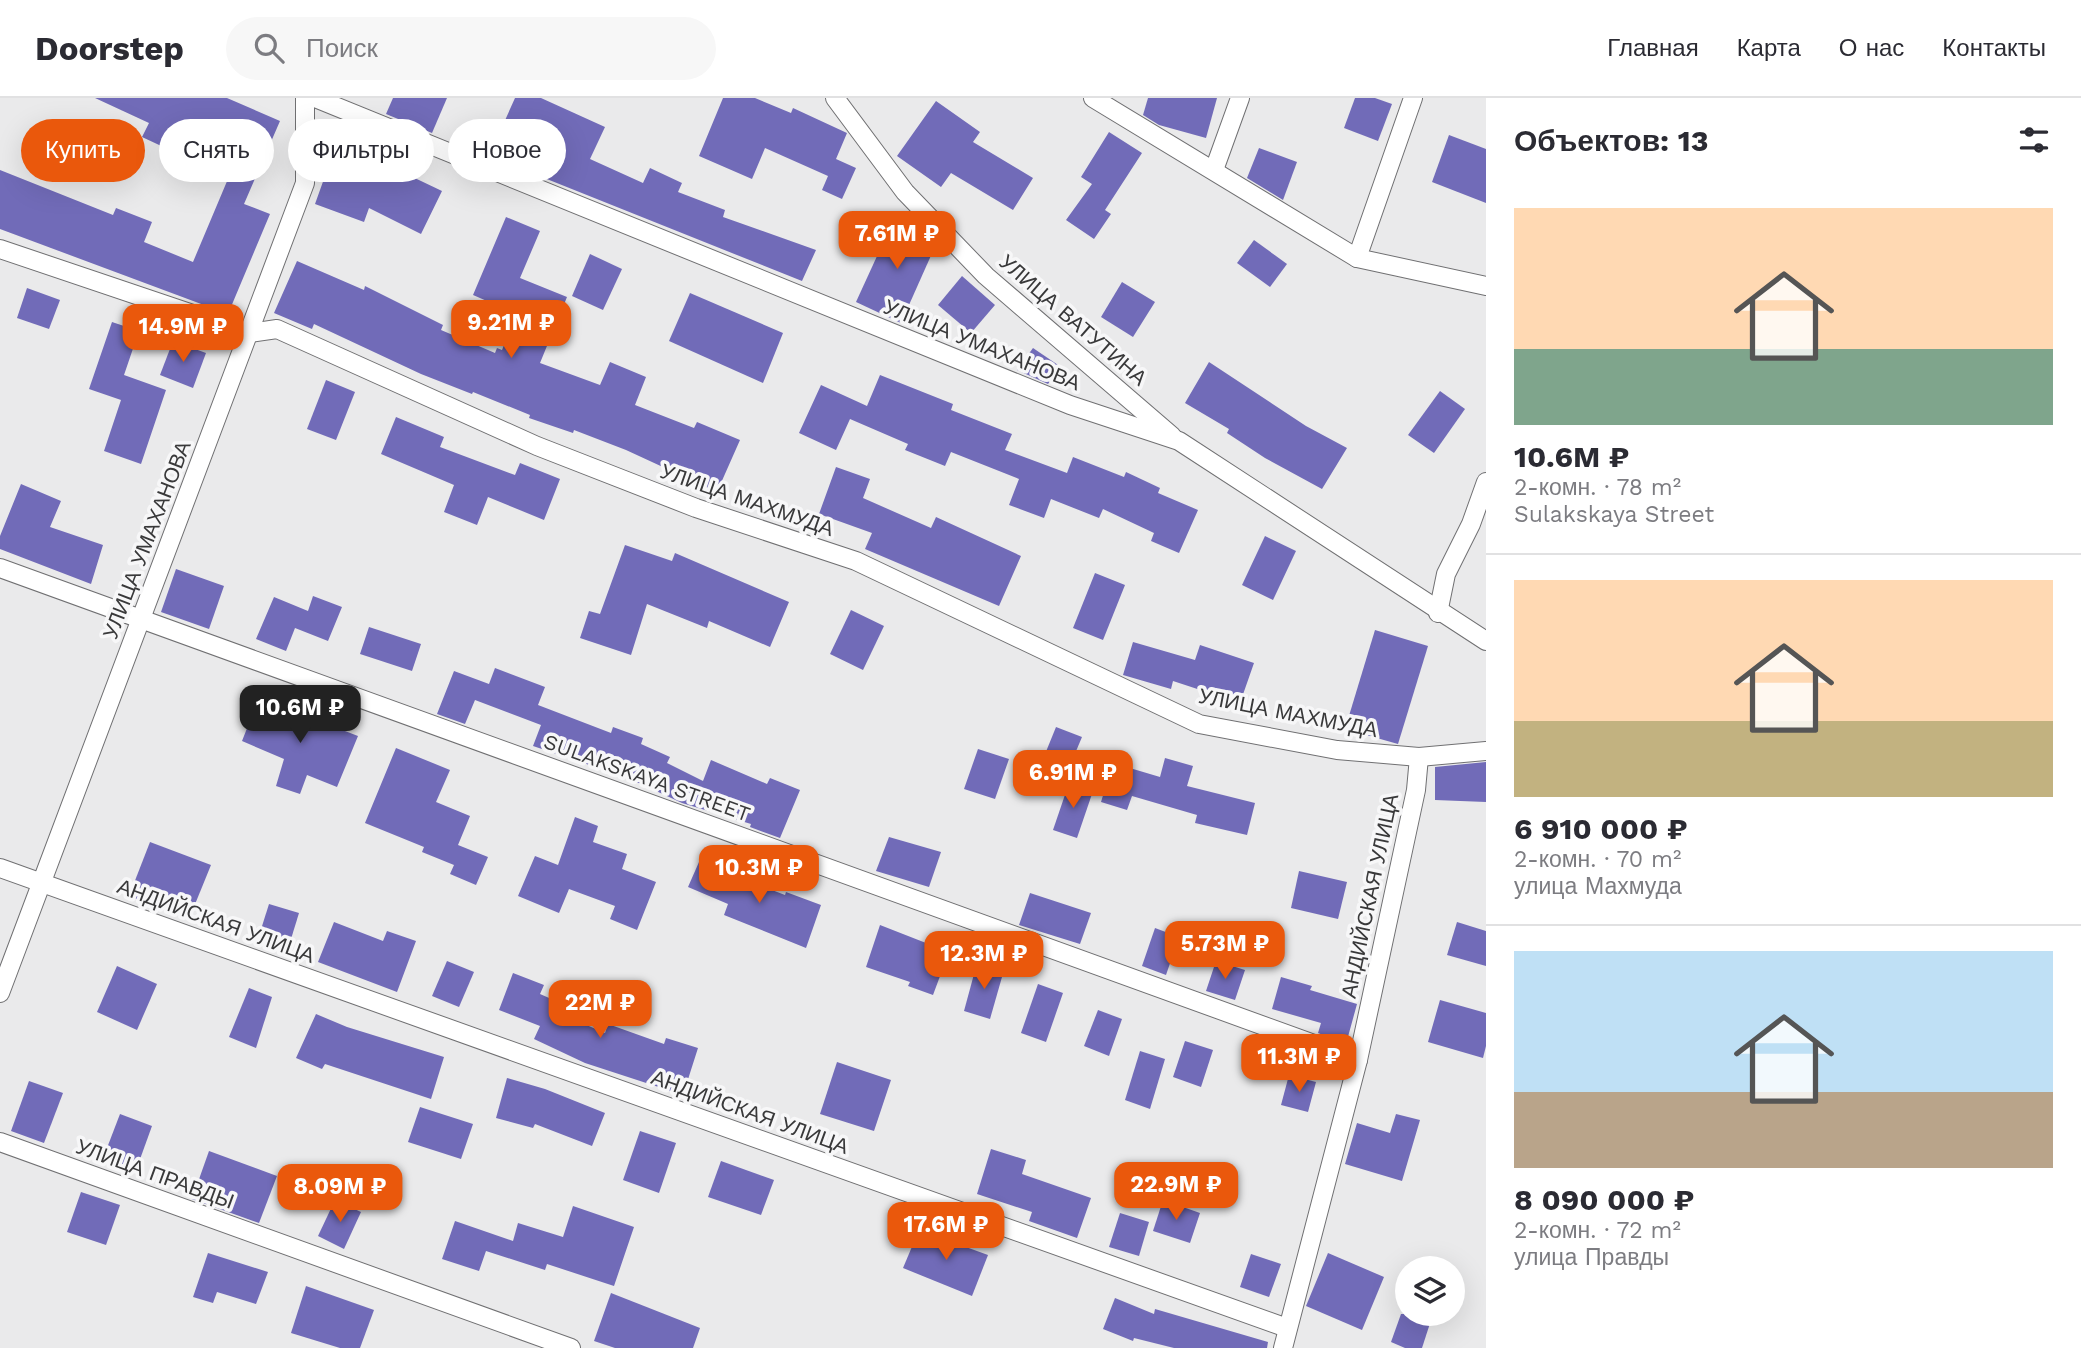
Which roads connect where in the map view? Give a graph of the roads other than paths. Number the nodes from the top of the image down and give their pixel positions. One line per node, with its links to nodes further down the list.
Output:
1 (305, 98): 11 (street, УЛИЦА УМАХАНОВА)
2 (315, 98): 12 (street, УЛИЦА УМАХАНОВА)
3 (835, 98): 12 (street, УЛИЦА ВАТУТИНА)
4 (1093, 98): 7 (street)
5 (1240, 98): 7 (street)
6 (1413, 98): 9 (street)
7 (1214, 170): 9 (street)
8 (0, 249): 11 (street, УЛИЦА МАХМУДА)
9 (1357, 258): 10 (street)
10 (1486, 286)
11 (249, 334): 16 (street, УЛИЦА УМАХАНОВА); 19 (street, УЛИЦА МАХМУДА)
12 (1179, 441): 15 (street, УЛИЦА УМАХАНОВА)
13 (1486, 482): 15 (street)
14 (0, 568): 16 (street, SULAKSKAYA STREET)
15 (1438, 613): 17 (street, УЛИЦА УМАХАНОВА)
16 (141, 619): 21 (street, УЛИЦА УМАХАНОВА); 23 (street, SULAKSKAYA STREET)
17 (1486, 641)
18 (1486, 751): 19 (street, УЛИЦА МАХМУДА)
19 (1419, 757): 23 (street, АНДИЙСКАЯ УЛИЦА)
20 (0, 868): 21 (street, АНДИЙСКАЯ УЛИЦА)
21 (41, 883): 22 (street, УЛИЦА УМАХАНОВА); 25 (street, АНДИЙСКАЯ УЛИЦА)
22 (0, 993)
23 (1358, 1060): 25 (street, АНДИЙСКАЯ УЛИЦА)
24 (0, 1142): 26 (street, УЛИЦА ПРАВДЫ)
25 (1287, 1328): 27 (street, АНДИЙСКАЯ УЛИЦА)
26 (571, 1348)
27 (1283, 1348)

